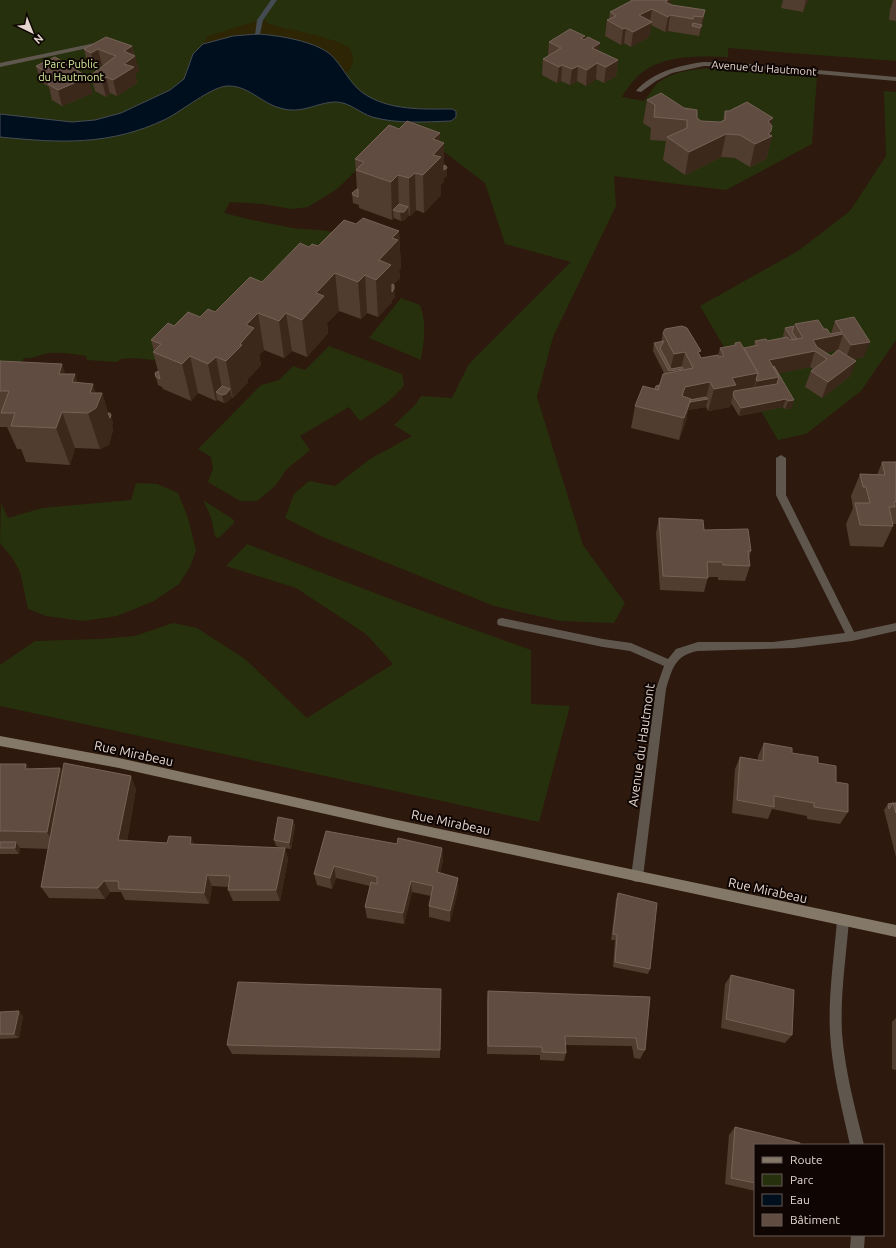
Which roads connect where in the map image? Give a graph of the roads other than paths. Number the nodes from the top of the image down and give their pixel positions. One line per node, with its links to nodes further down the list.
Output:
1 (104, 43): 2 (street)
2 (0, 65)
3 (896, 79): 4 (street, Avenue du Hautmont)
4 (639, 91)
5 (781, 458): 8 (street)
6 (502, 622): 9 (street)
7 (896, 627): 8 (street)
8 (852, 637): 9 (street)
9 (669, 664): 11 (street, Avenue du Hautmont)
10 (0, 740): 11 (main road, Rue Mirabeau)
11 (637, 877): 12 (main road, Rue Mirabeau)
12 (843, 920): 13 (main road, Rue Mirabeau); 14 (street)
13 (896, 931)
14 (857, 1144)
15 (858, 1236): 16 (street)
16 (857, 1248)

